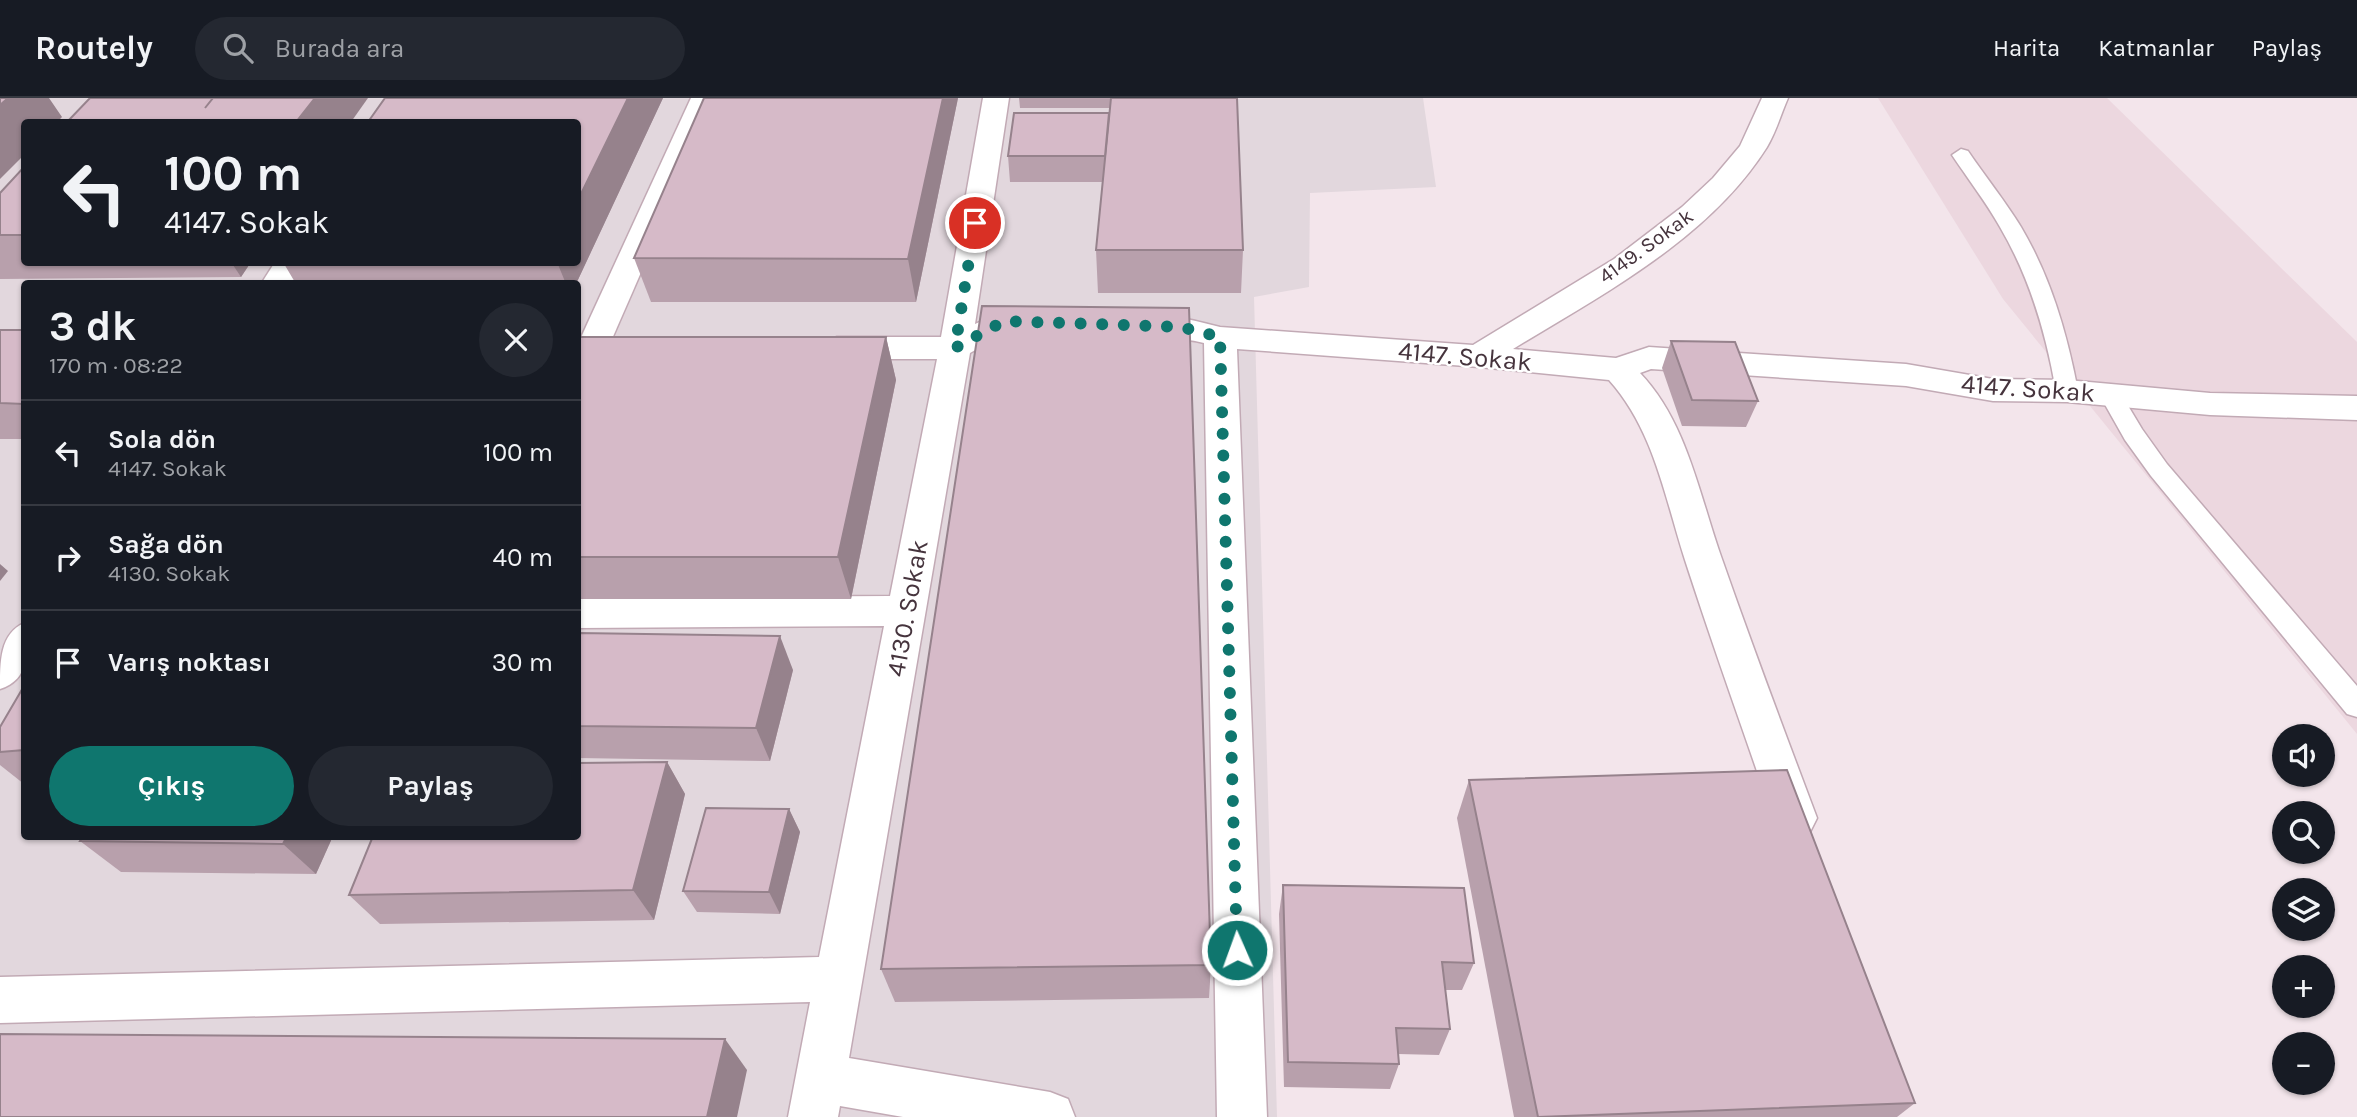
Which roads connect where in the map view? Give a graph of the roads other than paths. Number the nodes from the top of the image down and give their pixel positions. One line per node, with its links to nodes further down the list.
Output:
1 (704, 98): 8 (street)
2 (996, 98): 10 (street, 4130. Sokak)
3 (1775, 98): 11 (street, 4149. Sokak)
4 (1961, 155): 13 (lane)
5 (1058, 323): 10 (street)
6 (1113, 325): 7 (street, 4147. Sokak)
7 (1220, 337): 11 (street, 4147. Sokak); 26 (street)
8 (596, 347)
9 (801, 348): 10 (street)
10 (955, 348): 16 (street, 4130. Sokak)
11 (1479, 355): 12 (street, 4147. Sokak)
12 (1618, 369): 13 (street, 4147. Sokak); 21 (street)
13 (2067, 391): 14 (street, 4147. Sokak)
14 (2110, 394): 15 (street, 4147. Sokak); 20 (lane)
15 (2357, 408)
16 (906, 611): 17 (street); 22 (street, 4130. Sokak)
17 (581, 613)
18 (21, 643): 19 (street)
19 (0, 673)
20 (2357, 706)
21 (1809, 857)
22 (838, 979): 23 (street); 24 (street, 4130. Sokak)
23 (0, 1000)
24 (816, 1098): 25 (street)
25 (1051, 1117)
26 (1242, 1117)

